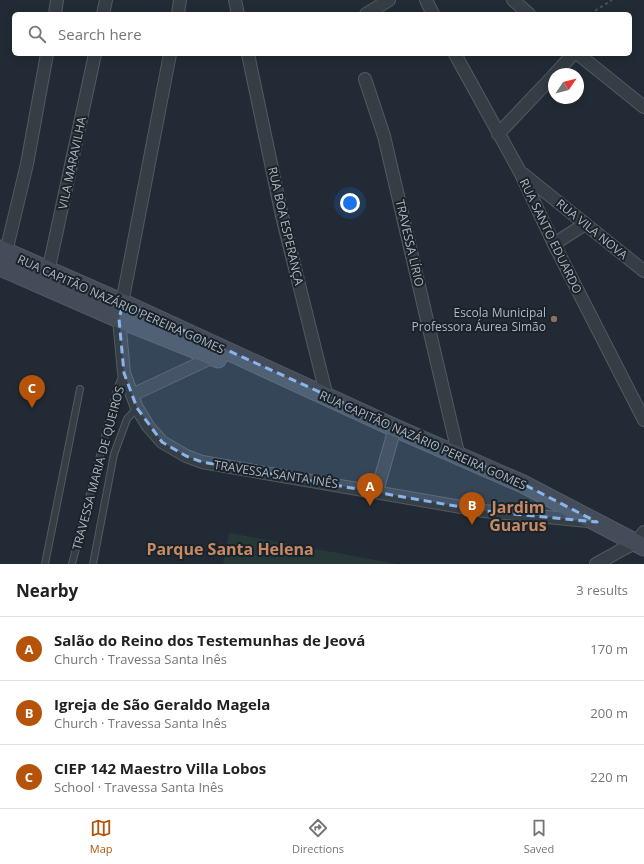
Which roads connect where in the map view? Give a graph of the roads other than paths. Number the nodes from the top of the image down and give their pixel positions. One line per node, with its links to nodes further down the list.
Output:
1 (57, 0): 8 (street)
2 (106, 0): 9 (street)
3 (180, 0): 10 (street)
4 (235, 0): 11 (street)
5 (389, 0): 12 (street)
6 (426, 0): 13 (street)
7 (513, 0): 14 (street)
8 (55, 12)
9 (103, 12)
10 (178, 12)
11 (238, 12)
12 (369, 12)
13 (432, 12)
14 (527, 12)
15 (47, 56): 30 (street)
16 (95, 56): 32 (street, VILA MARAVILHA)
17 (170, 56): 33 (street, TRAVESSA SANTA INÊS)
18 (248, 56): 40 (street, RUA BOA ESPERANÇA)
19 (456, 56): 26 (street, RUA SANTO EDUARDO)
20 (571, 56): 22 (street)
21 (580, 56): 25 (street)
22 (560, 68)
23 (365, 79): 44 (street, TRAVESSA LÍRIO)
24 (548, 80): 26 (street)
25 (644, 107)
26 (498, 134): 27 (street, RUA SANTO EDUARDO)
27 (520, 172): 28 (street, RUA VILA NOVA); 29 (street, RUA SANTO EDUARDO)
28 (585, 224): 29 (street); 31 (street, RUA VILA NOVA)
29 (554, 244): 42 (street, RUA SANTO EDUARDO)
30 (2, 256): 32 (main road, RUA CAPITÃO NAZÁRIO PEREIRA GOMES); 34 (main road, RUA CAPITÃO NAZÁRIO PEREIRA GOMES)
31 (644, 271)
32 (48, 272): 33 (main road, RUA CAPITÃO NAZÁRIO PEREIRA GOMES)
33 (123, 303): 34 (street, TRAVESSA SANTA INÊS); 37 (main road, RUA CAPITÃO NAZÁRIO PEREIRA GOMES)
34 (119, 320): 35 (main road, RUA CAPITÃO NAZÁRIO PEREIRA GOMES); 36 (street, TRAVESSA SANTA INÊS)
35 (213, 357): 37 (main road, RUA CAPITÃO NAZÁRIO PEREIRA GOMES); 39 (street)
36 (124, 372): 39 (street, TRAVESSA SANTA INÊS); 49 (lane, TRAVESSA MARIA DE QUEIROS)
37 (308, 388): 40 (main road, RUA CAPITÃO NAZÁRIO PEREIRA GOMES)
38 (80, 389): 48 (lane)
39 (132, 395): 41 (street, TRAVESSA SANTA INÊS)
40 (327, 397): 43 (main road, RUA CAPITÃO NAZÁRIO PEREIRA GOMES)
41 (137, 408): 45 (street, TRAVESSA SANTA INÊS); 50 (lane)
42 (644, 420)
43 (395, 428): 44 (main road, RUA CAPITÃO NAZÁRIO PEREIRA GOMES); 45 (street)
44 (459, 457): 46 (main road, RUA CAPITÃO NAZÁRIO PEREIRA GOMES)
45 (377, 491): 46 (street, TRAVESSA SANTA INÊS)
46 (597, 522): 47 (main road, RUA CAPITÃO NAZÁRIO PEREIRA GOMES)
47 (641, 540): 51 (street)
48 (45, 564)
49 (72, 564)
50 (93, 564)
51 (596, 564)

